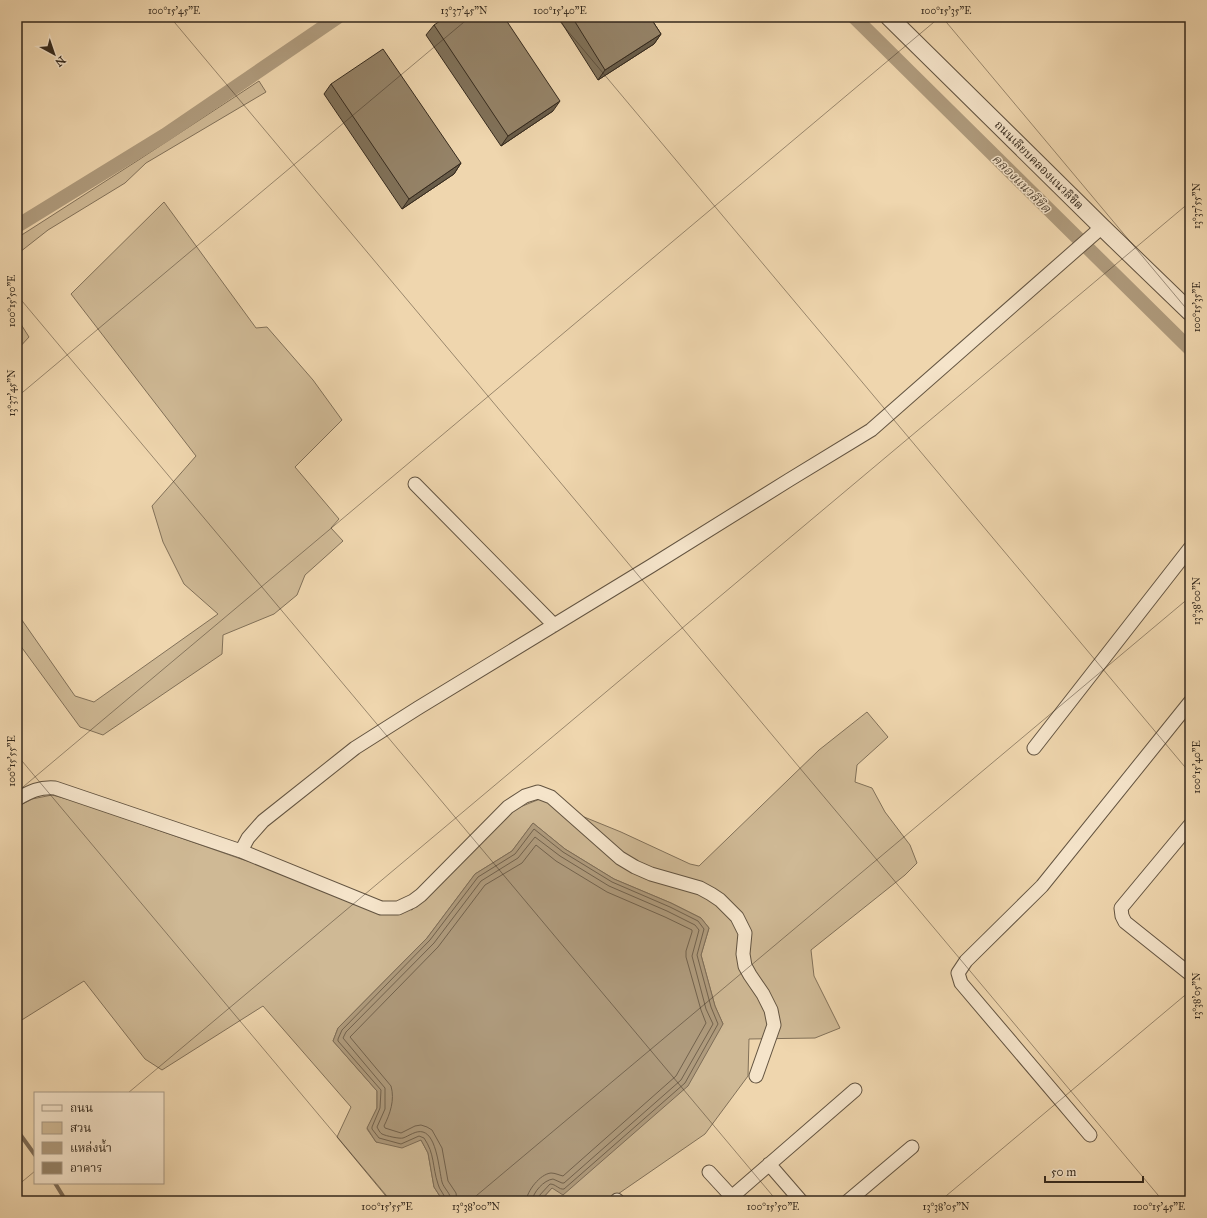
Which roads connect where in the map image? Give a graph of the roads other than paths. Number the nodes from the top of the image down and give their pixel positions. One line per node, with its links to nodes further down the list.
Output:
1 (888, 17): 2 (street, ถนนเลียบคลองแนวลิขิต)
2 (1097, 232): 3 (street, ถนนเลียบคลองแนวลิขิต); 6 (street)
3 (1190, 312)
4 (415, 484): 6 (street)
5 (1190, 548): 8 (street)
6 (554, 625): 11 (street)
7 (1190, 702): 15 (street)
8 (1034, 748)
9 (17, 799): 11 (street)
10 (1189, 827): 12 (street)
11 (241, 851): 13 (street)
12 (1190, 974)
13 (756, 1076)
14 (855, 1090): 17 (street)
15 (1090, 1135)
16 (912, 1147): 21 (street)
17 (769, 1164): 19 (street); 20 (street)
18 (709, 1172): 19 (street)
19 (729, 1199)
20 (801, 1201)
21 (848, 1201)

